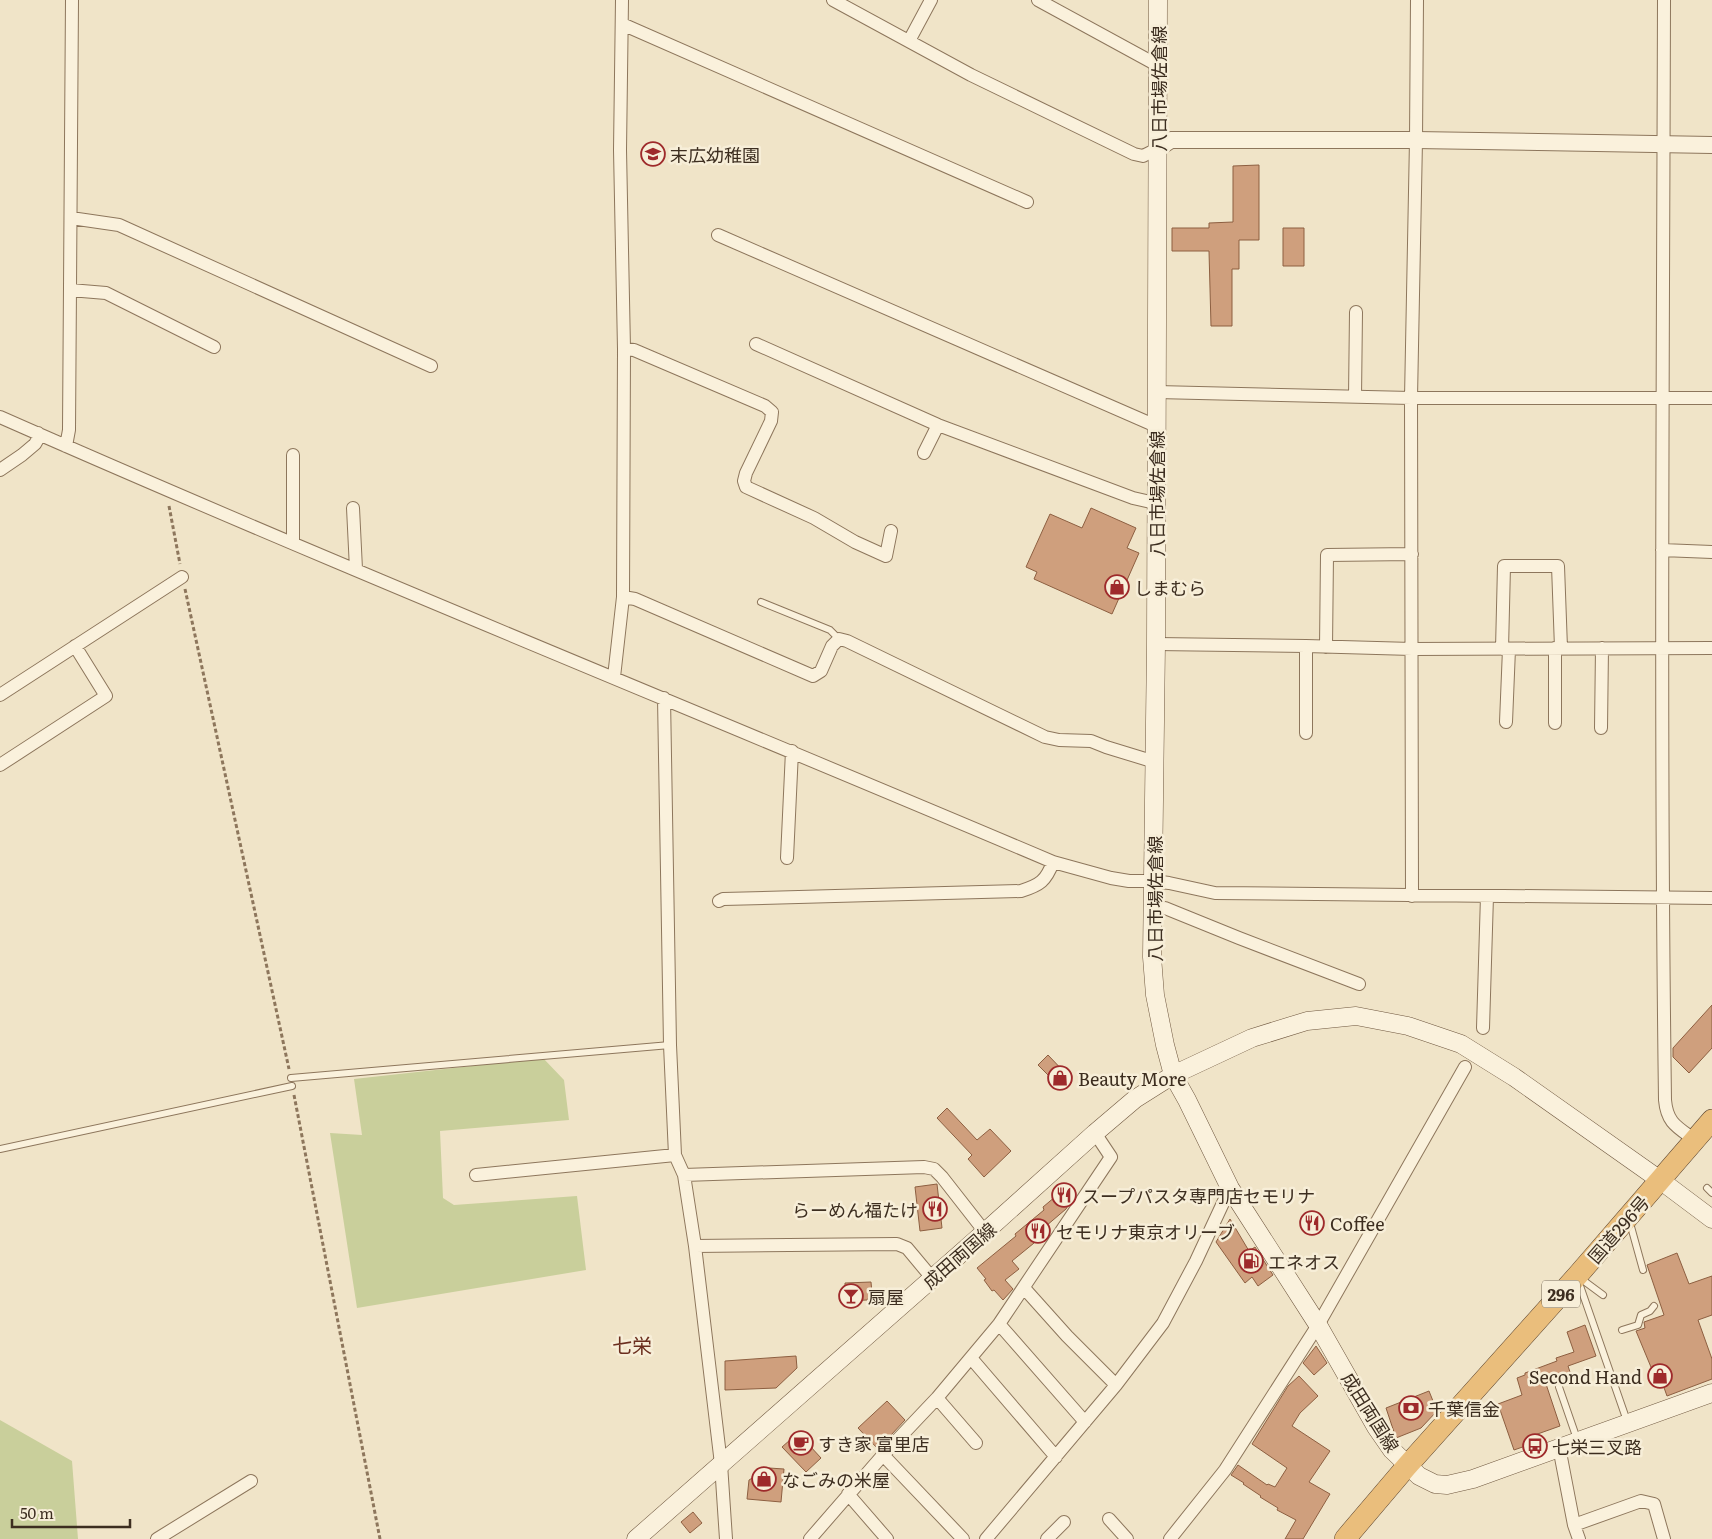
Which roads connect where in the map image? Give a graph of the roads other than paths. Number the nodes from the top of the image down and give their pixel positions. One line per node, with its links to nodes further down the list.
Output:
1 (72, 0): 17 (street)
2 (622, 0): 9 (street)
3 (832, 0): 10 (street)
4 (931, 0): 10 (street)
5 (1038, 0): 11 (street)
6 (1158, 0): 11 (main road, 八日市場佐倉線)
7 (1417, 0): 12 (street)
8 (1664, 0): 13 (street)
9 (622, 24): 16 (street); 23 (street)
10 (909, 41): 15 (street)
11 (1159, 66): 15 (main road, 八日市場佐倉線)
12 (1416, 140): 13 (street); 15 (street); 27 (street)
13 (1664, 145): 14 (street); 28 (street)
14 (1712, 145)
15 (1157, 149): 25 (main road, 八日市場佐倉線)
16 (1027, 202)
17 (71, 218): 19 (street); 24 (street)
18 (718, 235): 32 (street)
19 (70, 290): 22 (street); 34 (street)
20 (1356, 312): 26 (street)
21 (756, 344): 31 (street)
22 (214, 347)
23 (624, 349): 40 (street); 47 (street)
24 (431, 366)
25 (1156, 392): 26 (street); 32 (main road, 八日市場佐倉線)
26 (1355, 397): 27 (street)
27 (1412, 398): 28 (street); 44 (street)
28 (1662, 398): 29 (street); 42 (street)
29 (1712, 398)
30 (0, 416): 33 (street)
31 (938, 426): 35 (street); 38 (street)
32 (1156, 426): 38 (main road, 八日市場佐倉線)
33 (38, 434): 34 (street); 37 (street)
34 (66, 446): 41 (street)
35 (924, 453)
36 (293, 455): 41 (street)
37 (0, 470)
38 (1155, 504): 50 (main road, 八日市場佐倉線)
39 (352, 508): 45 (street)
40 (892, 531)
41 (293, 543): 45 (street)
42 (1662, 550): 43 (street); 56 (street)
43 (1712, 552)
44 (1412, 554): 53 (street); 59 (street)
45 (356, 569): 60 (street)
46 (182, 577): 51 (street)
47 (623, 597): 49 (street); 60 (street)
48 (761, 602): 49 (lane)
49 (839, 639): 68 (street)
50 (1156, 644): 52 (street); 68 (main road, 八日市場佐倉線)
51 (75, 646): 61 (street); 69 (street)
52 (1306, 646): 53 (street); 66 (street)
53 (1326, 647): 59 (street)
54 (1558, 648): 55 (street); 58 (street); 58 (street); 64 (street)
55 (1602, 648): 56 (street); 65 (street)
56 (1662, 648): 57 (street); 75 (street)
57 (1712, 648)
58 (1506, 649): 59 (street); 63 (street)
59 (1412, 650): 73 (street)
60 (614, 678): 62 (street)
61 (0, 695)
62 (664, 698): 67 (street); 81 (street)
63 (1506, 722)
64 (1555, 723)
65 (1601, 728)
66 (1306, 733)
67 (792, 751): 70 (street); 71 (street)
68 (1155, 762): 72 (main road, 八日市場佐倉線)
69 (0, 765)
70 (787, 858)
71 (1053, 862): 72 (street); 77 (street)
72 (1153, 881): 73 (street); 83 (main road, 八日市場佐倉線)
73 (1412, 896): 74 (street)
74 (1487, 896): 75 (street); 80 (street)
75 (1662, 898): 76 (street); 88 (street)
76 (1712, 898)
77 (719, 901)
78 (1165, 908): 79 (street)
79 (1359, 984)
80 (1483, 1028)
81 (670, 1045): 84 (lane); 90 (street)
82 (1465, 1067): 106 (street)
83 (1173, 1075): 87 (main road, 成田両国線); 93 (main road, 成田両国線); 94 (main road, 成田両国線)
84 (291, 1078)
85 (292, 1086): 89 (lane)
86 (1712, 1120): 88 (highway, 国道296号 / 296)
87 (1095, 1133): 97 (main road, 成田両国線); 102 (street)
88 (1695, 1140): 93 (highway, 国道296号 / 296)
89 (0, 1149)
90 (675, 1155): 91 (street); 92 (street)
91 (476, 1175)
92 (684, 1175): 97 (street); 98 (street)
93 (1660, 1180): 95 (highway, 国道296号 / 296); 96 (main road, 成田両国線)
94 (1230, 1188): 106 (main road, 成田両国線); 109 (street)
95 (1628, 1217): 99 (lane); 100 (highway, 国道296号 / 296)
96 (1712, 1219)
97 (985, 1232): 101 (main road, 成田両国線)
98 (695, 1246): 101 (street); 120 (street)
99 (1643, 1270)
100 (1577, 1276): 103 (lane); 114 (lane); 121 (highway, 国道296号 / 296)
101 (932, 1278): 120 (main road, 成田両国線)
102 (1024, 1288): 105 (street); 109 (street)
103 (1603, 1295)
104 (1654, 1306): 107 (lane)
105 (998, 1324): 108 (street); 113 (street)
106 (1318, 1325): 121 (main road, 成田両国線); 136 (street)
107 (1622, 1330)
108 (971, 1358): 112 (street); 119 (street)
109 (1116, 1385): 113 (street)
110 (1559, 1388): 115 (lane)
111 (1712, 1393): 114 (main road, 成田両国線)
112 (937, 1398): 116 (street); 118 (street)
113 (1085, 1422): 119 (street)
114 (1628, 1423): 115 (main road, 成田両国線)
115 (1577, 1440): 117 (main road, 成田両国線)
116 (976, 1443)
117 (1559, 1447): 121 (main road, 成田両国線); 126 (street)
118 (882, 1455): 123 (street); 132 (street)
119 (1056, 1457): 133 (street)
120 (721, 1464): 128 (main road, 成田両国線); 129 (street)
121 (1407, 1466): 137 (highway, 国道296号 / 296)
122 (251, 1481): 127 (street)
123 (848, 1494): 130 (street); 131 (street)
124 (1109, 1519): 135 (street)
125 (1064, 1522): 134 (street)
126 (1574, 1525): 138 (street); 139 (street)
127 (157, 1539)
128 (636, 1539)
129 (726, 1539)
130 (810, 1539)
131 (887, 1539)
132 (963, 1539)
133 (986, 1539)
134 (1047, 1539)
135 (1127, 1539)
136 (1170, 1539)
137 (1345, 1539)
138 (1579, 1539)
139 (1664, 1539)

